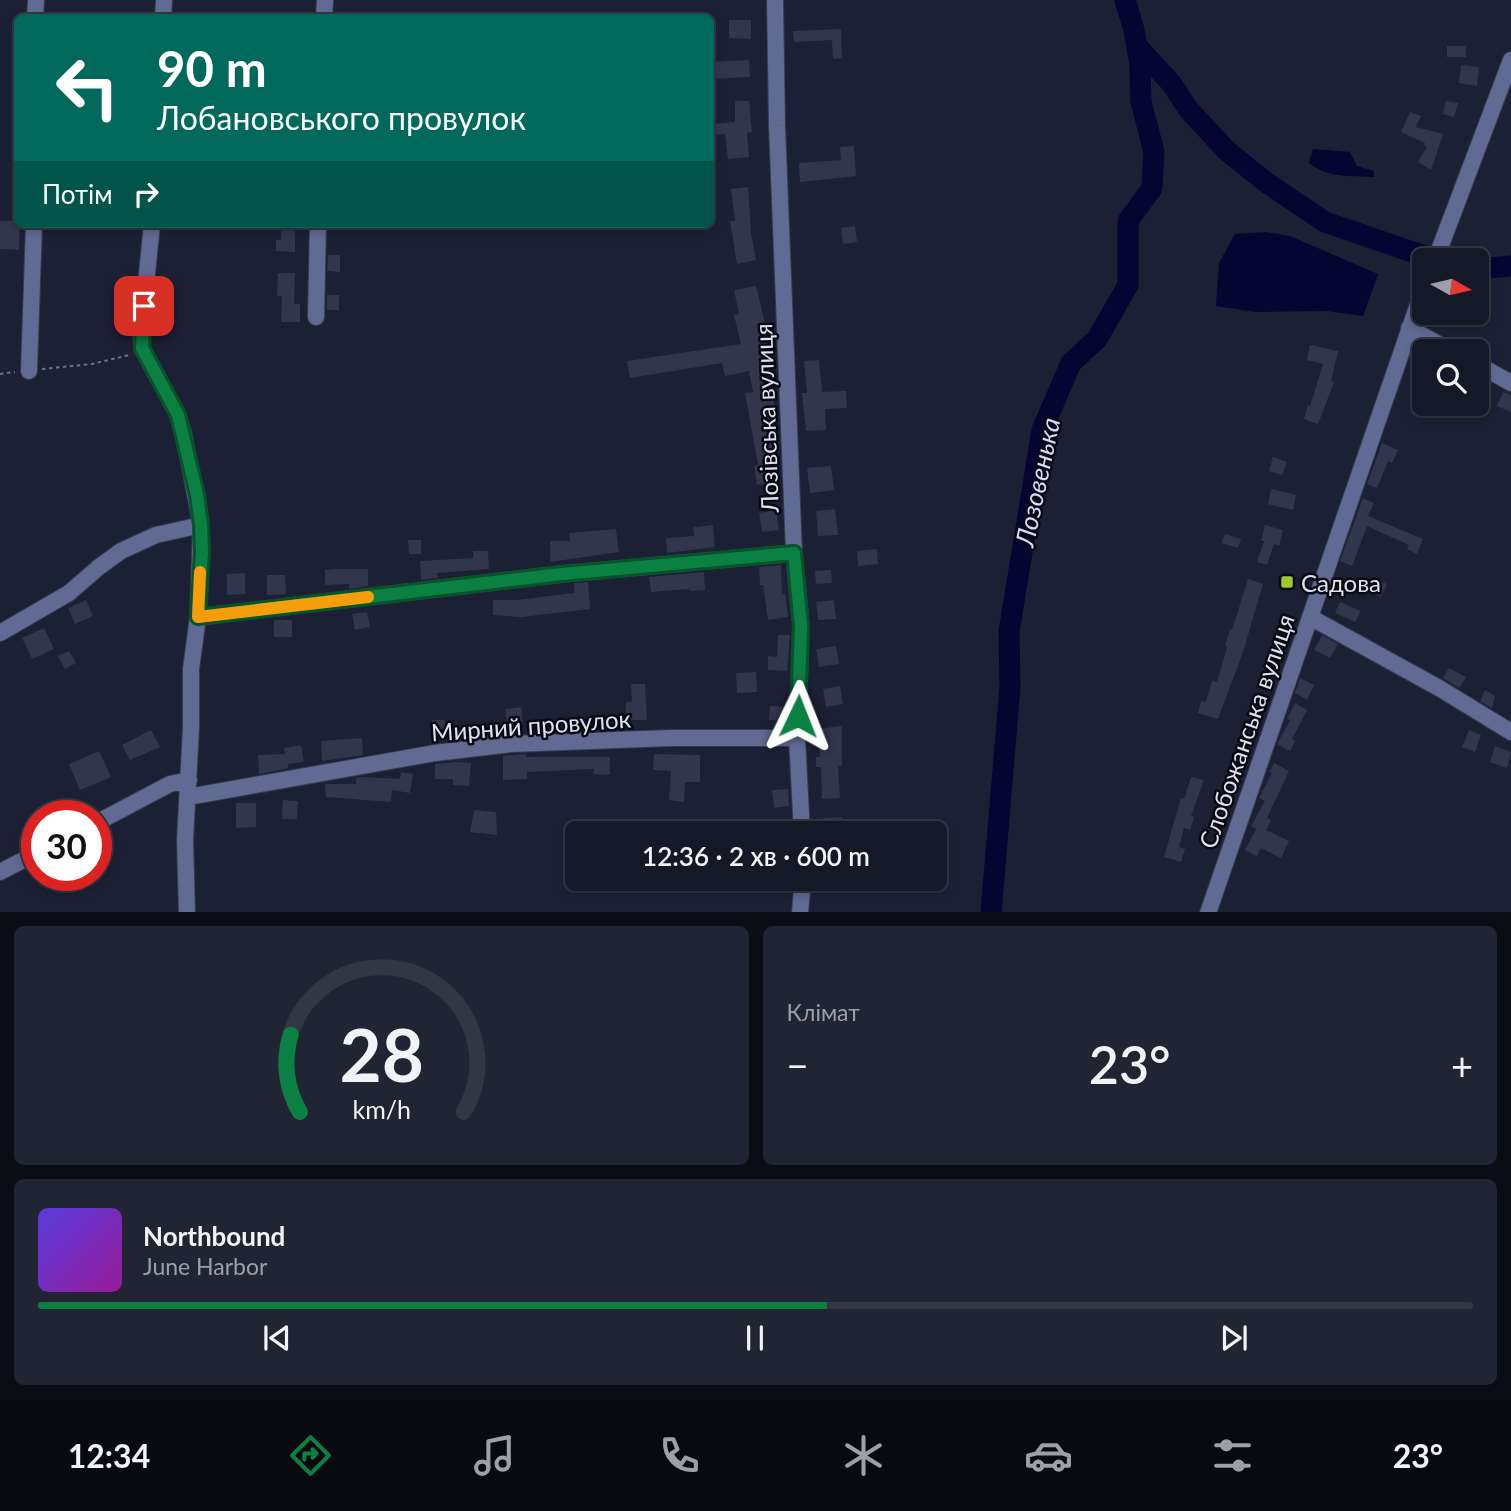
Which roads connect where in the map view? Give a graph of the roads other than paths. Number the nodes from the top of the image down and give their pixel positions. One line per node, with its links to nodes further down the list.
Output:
1 (775, 0): 15 (street, Лозівська вулиця)
2 (1511, 60): 6 (street)
3 (34, 228): 11 (street)
4 (152, 228): 14 (street)
5 (318, 228): 7 (street)
6 (1439, 248)
7 (316, 317)
8 (1412, 320): 9 (street, Слобожанська вулиця)
9 (1409, 328): 10 (street); 17 (street, Слобожанська вулиця)
10 (1430, 339)
11 (29, 371)
12 (1489, 371): 13 (street)
13 (1511, 383)
14 (201, 525): 16 (street); 18 (street)
15 (794, 553): 16 (street); 20 (street, Лозівська вулиця)
16 (198, 617): 21 (street)
17 (1310, 617): 19 (street); 27 (street, Слобожанська вулиця)
18 (0, 633)
19 (1511, 733)
20 (797, 738): 21 (street, Мирний провулок); 23 (street, Лозівська вулиця)
21 (188, 788): 22 (street, Мирний провулок); 28 (street)
22 (112, 815)
23 (801, 821)
24 (21, 861): 25 (street)
25 (0, 872)
26 (802, 891): 29 (street)
27 (1214, 910)
28 (187, 912)
29 (800, 912)

